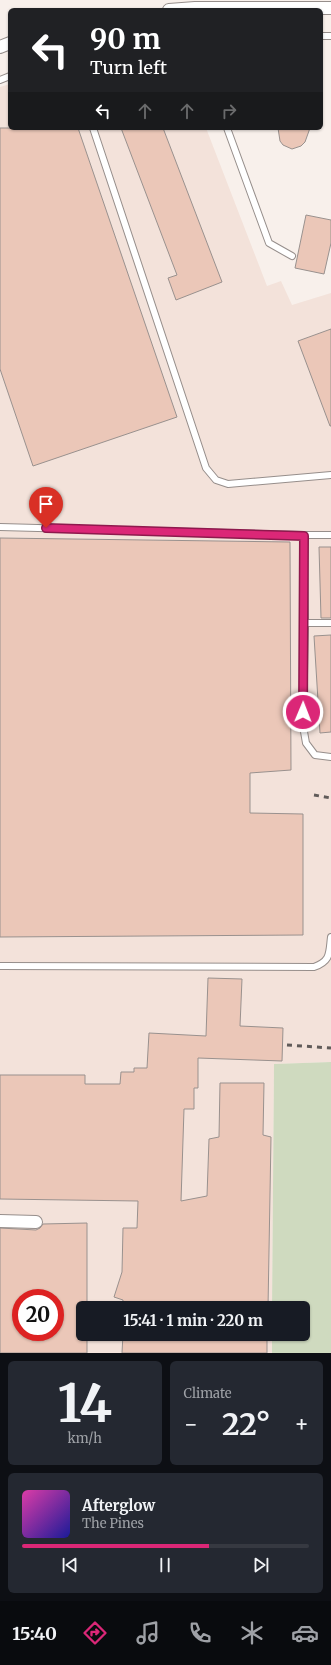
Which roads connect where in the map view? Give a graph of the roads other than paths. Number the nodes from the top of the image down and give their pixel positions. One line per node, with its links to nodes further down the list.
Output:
1 (94, 130): 4 (lane)
2 (228, 130): 3 (lane)
3 (292, 256)
4 (331, 475)
5 (0, 526): 7 (lane)
6 (331, 535): 7 (lane)
7 (304, 536): 8 (lane)
8 (305, 623): 9 (lane); 10 (lane)
9 (331, 623)
10 (331, 757)
11 (331, 937): 12 (lane)
12 (0, 966)
13 (0, 1221): 14 (street)
14 (36, 1222)

